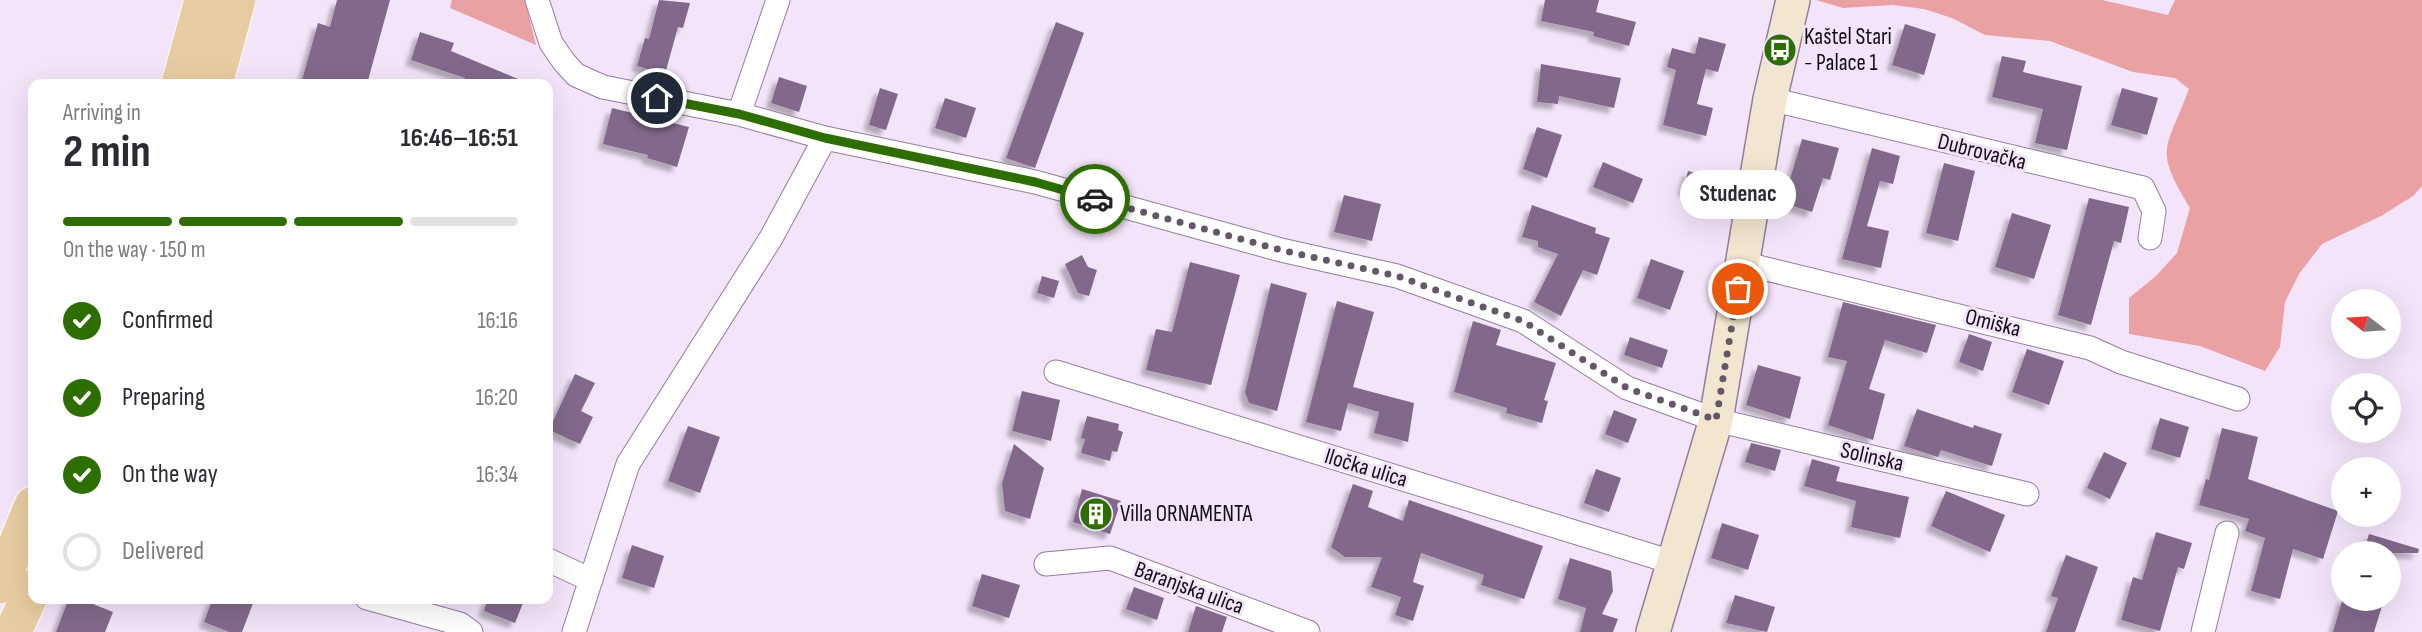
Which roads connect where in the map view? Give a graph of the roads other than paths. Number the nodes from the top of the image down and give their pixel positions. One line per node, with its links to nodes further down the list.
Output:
1 (203, 0): 6 (main road)
2 (237, 0): 7 (main road)
3 (537, 0): 9 (street, Solinska)
4 (778, 0): 9 (street)
5 (1793, 0): 8 (main road)
6 (181, 79)
7 (215, 79)
8 (1770, 99): 11 (street, Dubrovačka); 12 (main road)
9 (739, 114): 10 (street, Solinska)
10 (825, 138): 15 (street, Solinska); 22 (street)
11 (2150, 238)
12 (1742, 263): 14 (street, Omiška); 15 (main road)
13 (1056, 372): 20 (street, Iločka ulica)
14 (2238, 399)
15 (1716, 420): 16 (street, Solinska); 20 (main road)
16 (2027, 495)
17 (28, 517): 23 (main road)
18 (2227, 533): 31 (street)
19 (553, 562): 22 (street)
20 (1675, 563): 30 (main road)
21 (1046, 564): 29 (street, Baranjska ulica)
22 (591, 580): 28 (street)
23 (0, 585)
24 (28, 599): 26 (main road)
25 (389, 604): 27 (street)
26 (13, 632)
27 (471, 632)
28 (574, 632)
29 (1308, 632)
30 (1653, 632)
31 (2203, 632)

